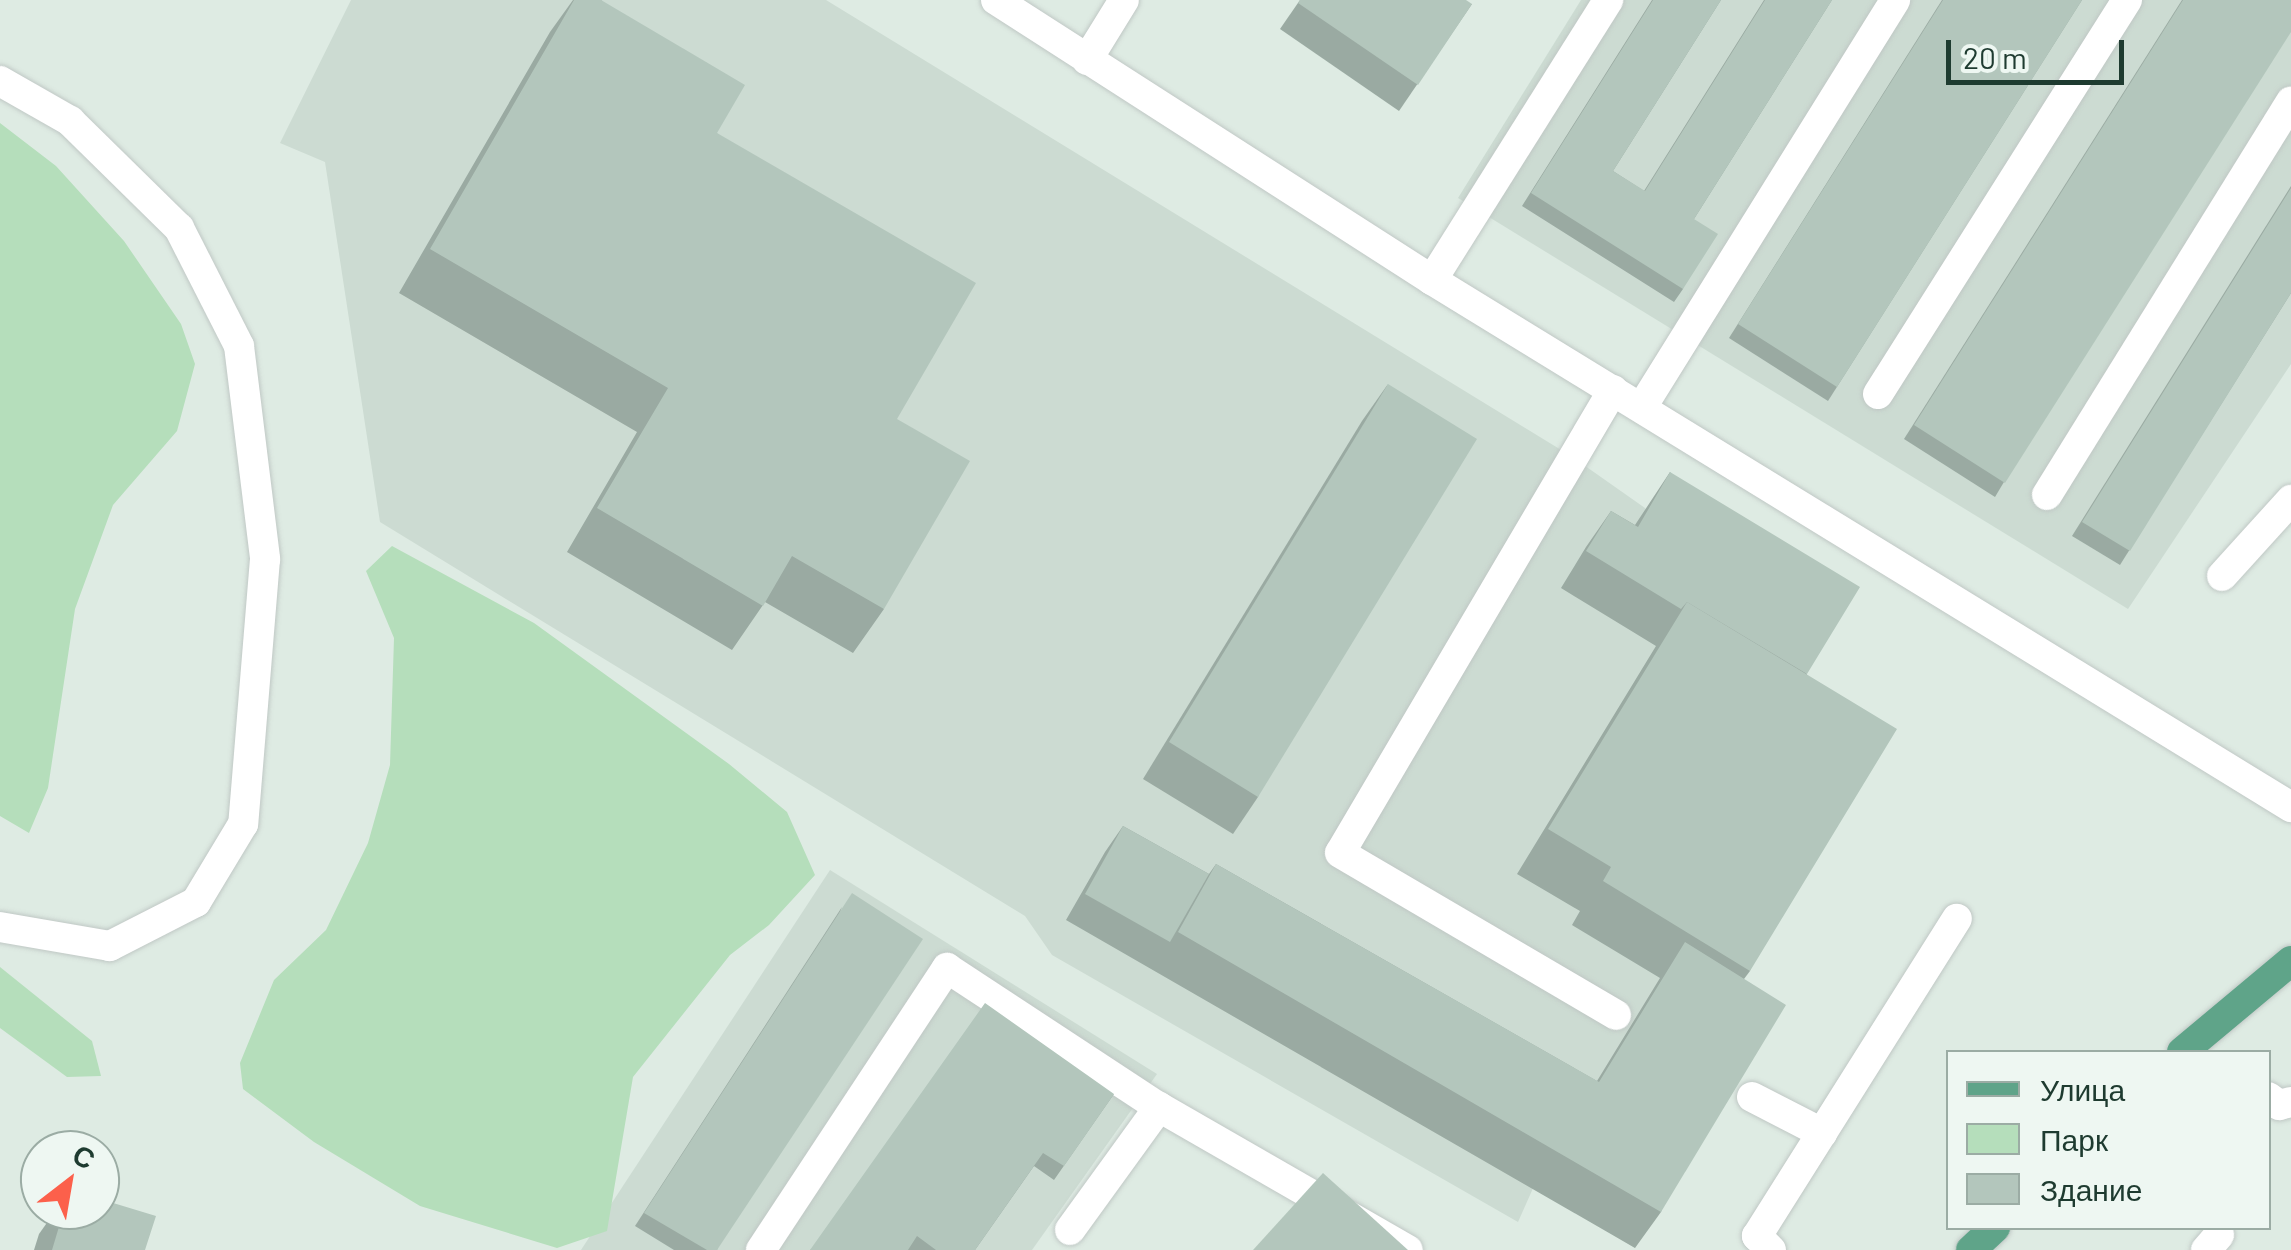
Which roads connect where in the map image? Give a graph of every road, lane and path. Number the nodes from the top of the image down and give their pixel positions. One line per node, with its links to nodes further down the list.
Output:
1 (996, 0): 6 (street)
2 (1124, 0): 6 (street)
3 (1608, 0): 9 (street)
4 (1895, 0): 12 (street)
5 (2127, 0): 11 (street)
6 (1087, 60): 9 (street)
7 (0, 81): 18 (street)
8 (2291, 102): 13 (street)
9 (1432, 280): 10 (street)
10 (1613, 390): 12 (street); 20 (street)
11 (1878, 394)
12 (1642, 407): 16 (street)
13 (2046, 495)
14 (2291, 500): 15 (street)
15 (2222, 576)
16 (2291, 807)
17 (1957, 919): 24 (street)
18 (0, 927)
19 (2291, 960): 21 (main road)
20 (1616, 1015)
21 (2192, 1050)
22 (1752, 1097): 24 (street)
23 (1159, 1108): 25 (street); 27 (street); 28 (street)
24 (1822, 1133): 29 (street)
25 (1070, 1230)
26 (1994, 1230): 30 (main road)
27 (761, 1250)
28 (1408, 1250)
29 (1771, 1250)
30 (1972, 1250)

